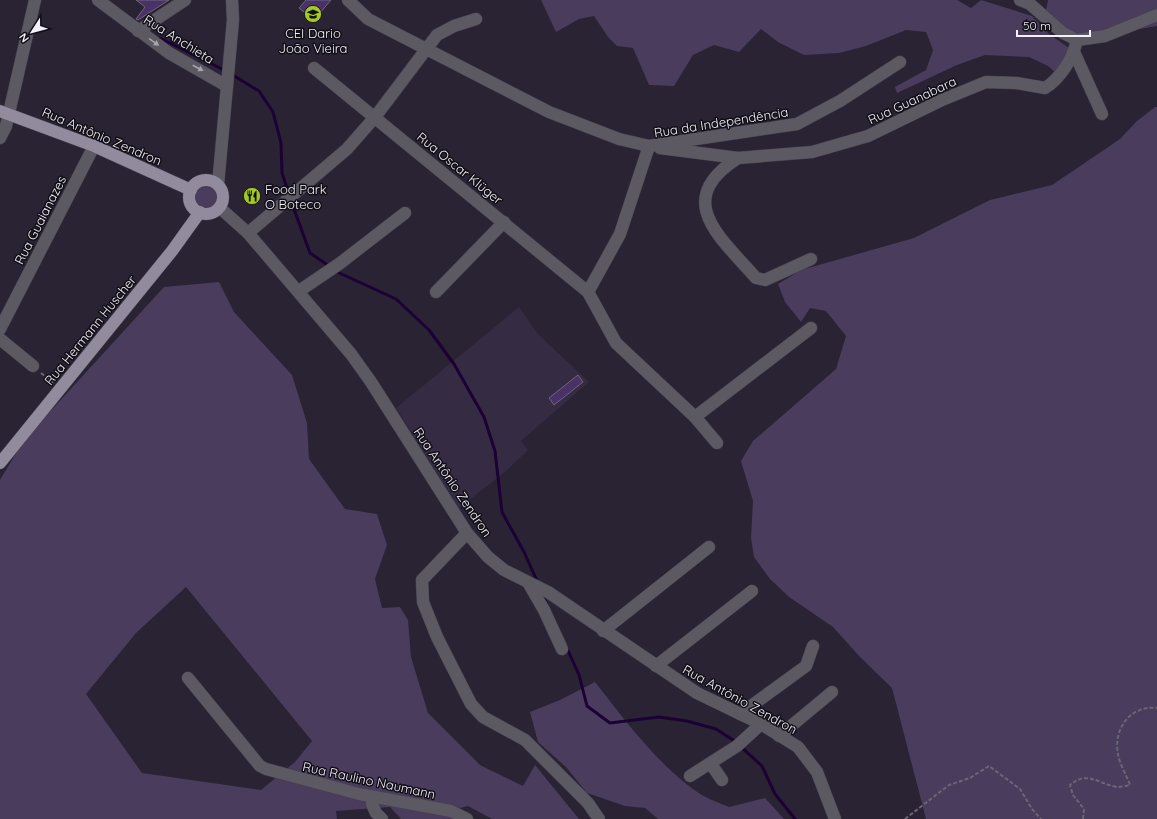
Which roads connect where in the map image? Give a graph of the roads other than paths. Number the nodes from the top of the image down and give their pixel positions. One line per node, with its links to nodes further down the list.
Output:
1 (35, 0): 16 (street)
2 (98, 0): 9 (street, Rua Anchieta)
3 (185, 0): 9 (street)
4 (232, 0): 15 (street)
5 (348, 0): 11 (street, Rua da Independência)
6 (1020, 0): 10 (street)
7 (1157, 15): 10 (street)
8 (476, 19): 11 (street)
9 (138, 31): 15 (street, Rua Anchieta, one-way to 15)
10 (1077, 40): 12 (street, Rua Guanabara)
11 (424, 50): 18 (street); 21 (street, Rua da Independência)
12 (1074, 52): 17 (street); 22 (street, Rua Guanabara)
13 (900, 62): 21 (street, Rua da Independência)
14 (314, 68): 18 (street, Rua Oscar Klüger)
15 (227, 83): 23 (street)
16 (4, 112): 19 (street); 20 (main road, Rua Antônio Zendron)
17 (1102, 114)
18 (375, 118): 28 (street, Rua Oscar Klüger); 29 (street)
19 (0, 138)
20 (94, 146): 24 (main road, Rua Antônio Zendron); 35 (street, Rua Guaianazes)
21 (649, 146): 22 (street, Rua Guanabara); 33 (street)
22 (738, 158): 30 (street)
23 (218, 185): 24 (main road); 25 (main road)
24 (191, 190): 26 (main road)
25 (220, 208): 26 (main road); 29 (street, Rua Antônio Zendron)
26 (200, 212): 40 (main road, Rua Hermann Huscher)
27 (405, 213): 31 (street)
28 (504, 222): 32 (street); 33 (street, Rua Oscar Klüger)
29 (248, 233): 31 (street, Rua Antônio Zendron)
30 (811, 259)
31 (299, 292): 41 (street, Rua Antônio Zendron)
32 (436, 292)
33 (588, 292): 38 (street)
34 (811, 328): 38 (street)
35 (0, 329)
36 (0, 339): 37 (street)
37 (33, 366)
38 (695, 418): 39 (street)
39 (717, 442)
40 (0, 463)
41 (467, 533): 43 (street, Rua Antônio Zendron); 60 (street)
42 (709, 547): 45 (street)
43 (537, 587): 45 (street, Rua Antônio Zendron); 47 (street)
44 (752, 591): 48 (street)
45 (603, 630): 48 (street, Rua Antônio Zendron)
46 (813, 646): 51 (street)
47 (562, 649)
48 (656, 666): 51 (street, Rua Antônio Zendron)
49 (188, 678): 57 (street, Rua Raulino Naumann)
50 (832, 692): 53 (street)
51 (740, 714): 52 (street, Rua Antônio Zendron)
52 (761, 724): 53 (street, Rua Antônio Zendron); 54 (street)
53 (779, 736): 61 (street, Rua Antônio Zendron)
54 (711, 764): 55 (street); 56 (street)
55 (690, 776)
56 (722, 780)
57 (374, 798): 58 (street); 59 (street, Rua Raulino Naumann)
58 (374, 817)
59 (467, 819)
60 (598, 819)
61 (835, 819)

